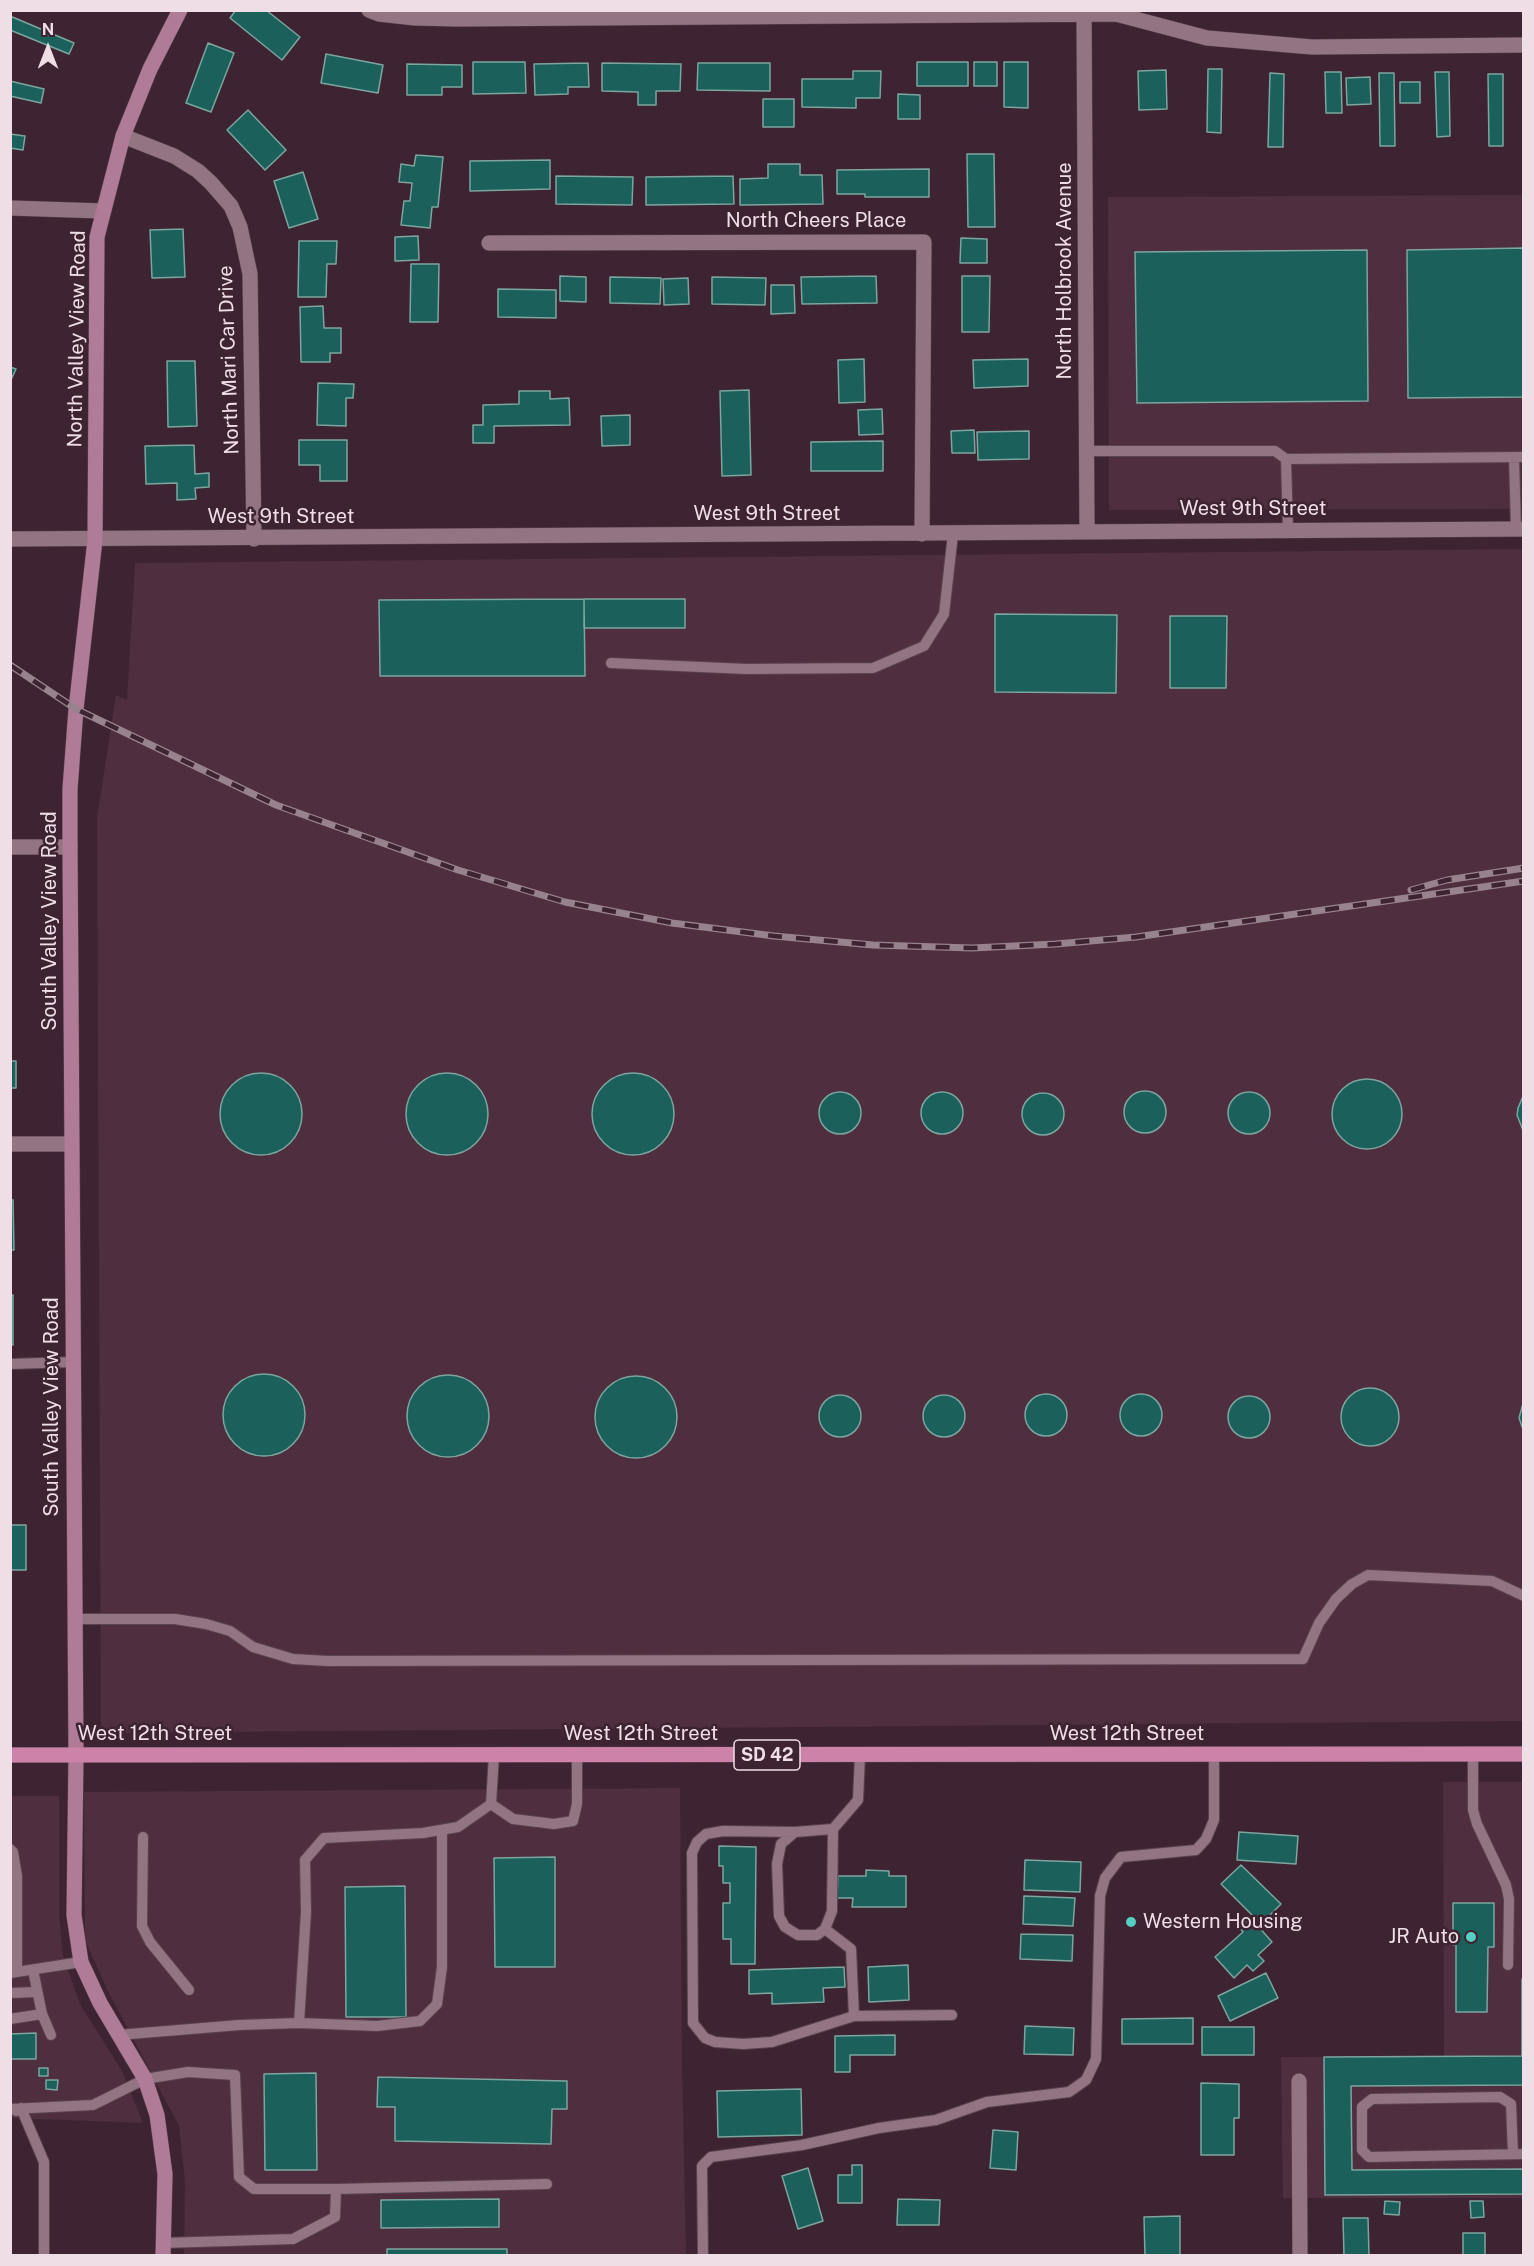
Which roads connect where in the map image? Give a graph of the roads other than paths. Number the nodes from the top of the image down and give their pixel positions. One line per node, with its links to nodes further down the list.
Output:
1 (180, 10): 5 (street, North Valley View Road)
2 (369, 10): 3 (street)
3 (1084, 12): 4 (street); 9 (street, North Holbrook Avenue)
4 (1524, 45)
5 (123, 136): 7 (street, North Valley View Road); 17 (street, North Mari Car Drive)
6 (10, 208): 7 (street)
7 (103, 211): 19 (street, North Valley View Road)
8 (489, 243): 15 (street, North Cheers Place)
9 (1087, 451): 11 (lane); 14 (street, North Holbrook Avenue)
10 (1519, 457): 11 (lane); 12 (lane)
11 (1286, 459): 13 (lane)
12 (1520, 529): 13 (street, West 9th Street)
13 (1288, 530): 14 (street, West 9th Street)
14 (1088, 531): 16 (street, West 9th Street)
15 (922, 534): 16 (street, West 9th Street); 17 (street, West 9th Street)
16 (953, 534): 20 (lane)
17 (254, 538): 19 (street, West 9th Street)
18 (10, 539): 19 (street, West 9th Street)
19 (95, 540): 22 (street, South Valley View Road)
20 (611, 663)
21 (10, 847): 22 (street)
22 (69, 847): 24 (street, South Valley View Road)
23 (10, 1144): 24 (street)
24 (72, 1144): 25 (street, South Valley View Road)
25 (73, 1362): 26 (lane); 28 (street, South Valley View Road)
26 (10, 1364)
27 (1524, 1596): 28 (lane)
28 (75, 1619): 30 (street, South Valley View Road)
29 (10, 1755): 30 (main road, West 12th Street / SD 42)
30 (76, 1755): 31 (main road, West 12th Street / SD 42); 44 (street, South Valley View Road)
31 (494, 1755): 32 (main road, West 12th Street / SD 42); 37 (lane)
32 (577, 1755): 33 (main road, West 12th Street / SD 42); 37 (lane)
33 (860, 1755): 34 (main road, West 12th Street / SD 42); 38 (lane)
34 (1214, 1755): 35 (main road, West 12th Street / SD 42); 67 (lane)
35 (1473, 1755): 36 (main road, West 12th Street / SD 42); 45 (lane)
36 (1524, 1755)
37 (491, 1804): 39 (lane)
38 (833, 1829): 40 (lane); 43 (lane)
39 (442, 1830): 55 (lane); 55 (lane)
40 (795, 1832): 43 (lane); 53 (lane)
41 (143, 1837): 48 (lane)
42 (10, 1849): 47 (lane)
43 (825, 1929): 53 (lane)
44 (81, 1962): 46 (lane); 57 (street, South Valley View Road)
45 (1508, 1965)
46 (33, 1970): 47 (lane); 49 (lane)
47 (14, 1973)
48 (189, 1990)
49 (37, 1992): 50 (lane); 51 (lane)
50 (10, 1993)
51 (42, 2014): 54 (lane); 56 (lane)
52 (952, 2015): 53 (lane)
53 (854, 2016)
54 (10, 2019)
55 (299, 2023): 57 (lane)
56 (51, 2035)
57 (118, 2035): 58 (street, South Valley View Road)
58 (145, 2079): 60 (lane); 64 (lane); 65 (street, South Valley View Road)
59 (1299, 2081): 68 (street)
60 (16, 2108): 61 (lane); 66 (lane)
61 (10, 2114)
62 (1518, 2154): 62 (lane)
63 (547, 2184): 64 (lane)
64 (336, 2189): 65 (lane)
65 (163, 2250)
66 (44, 2256)
67 (703, 2256)
68 (1300, 2256)

